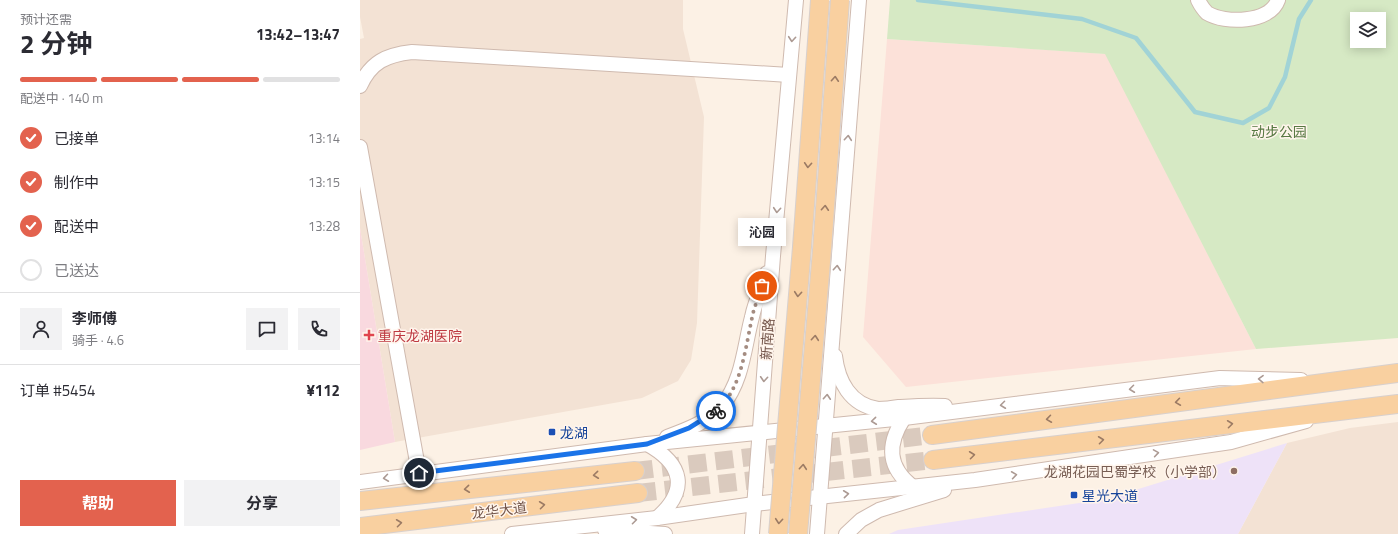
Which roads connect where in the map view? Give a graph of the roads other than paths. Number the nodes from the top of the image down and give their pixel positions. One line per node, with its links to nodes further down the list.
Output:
1 (796, 0): 7 (street, 新南路, one-way to 7)
2 (820, 0): 38 (main road, 新南路, one-way to 38, bridge)
3 (840, 0): 39 (main road, one-way to 3, bridge)
4 (859, 0): 11 (street, one-way to 4)
5 (1198, 0): 6 (street)
6 (1278, 0)
7 (789, 75): 8 (street); 10 (street, 新南路, one-way to 10)
8 (360, 86)
9 (360, 147): 24 (street)
10 (773, 256): 19 (street, 新南路, one-way to 19); 21 (street)
11 (832, 332): 15 (street); 18 (street, one-way to 11)
12 (1398, 373): 13 (main road)
13 (1342, 380): 15 (street, one-way to 15); 20 (main road, one-way to 20)
14 (1398, 404): 16 (main road)
15 (980, 408): 17 (street)
16 (1345, 410): 22 (main road, one-way to 16); 25 (street, one-way to 16)
17 (904, 418): 18 (street, one-way to 18); 27 (street)
18 (824, 426): 19 (street); 29 (street)
19 (760, 432): 21 (street); 31 (street, 新南路)
20 (932, 435)
21 (647, 444): 24 (street); 32 (street)
22 (933, 460)
23 (635, 471): 30 (main road, 龙华大道, one-way to 30)
24 (419, 473): 26 (street, one-way to 26)
25 (975, 480): 27 (street); 41 (street)
26 (360, 482)
27 (914, 487): 29 (street, one-way to 27)
28 (638, 493): 33 (main road, 龙华大道, one-way to 28)
29 (820, 497): 31 (street); 40 (street)
30 (360, 501)
31 (754, 504): 32 (street); 37 (street, 新南路)
32 (657, 518): 34 (street, one-way to 32)
33 (360, 527)
34 (569, 528): 35 (street); 36 (street)
35 (512, 534)
36 (665, 534)
37 (752, 534)
38 (778, 534)
39 (798, 534)
40 (817, 534)
41 (846, 534)

